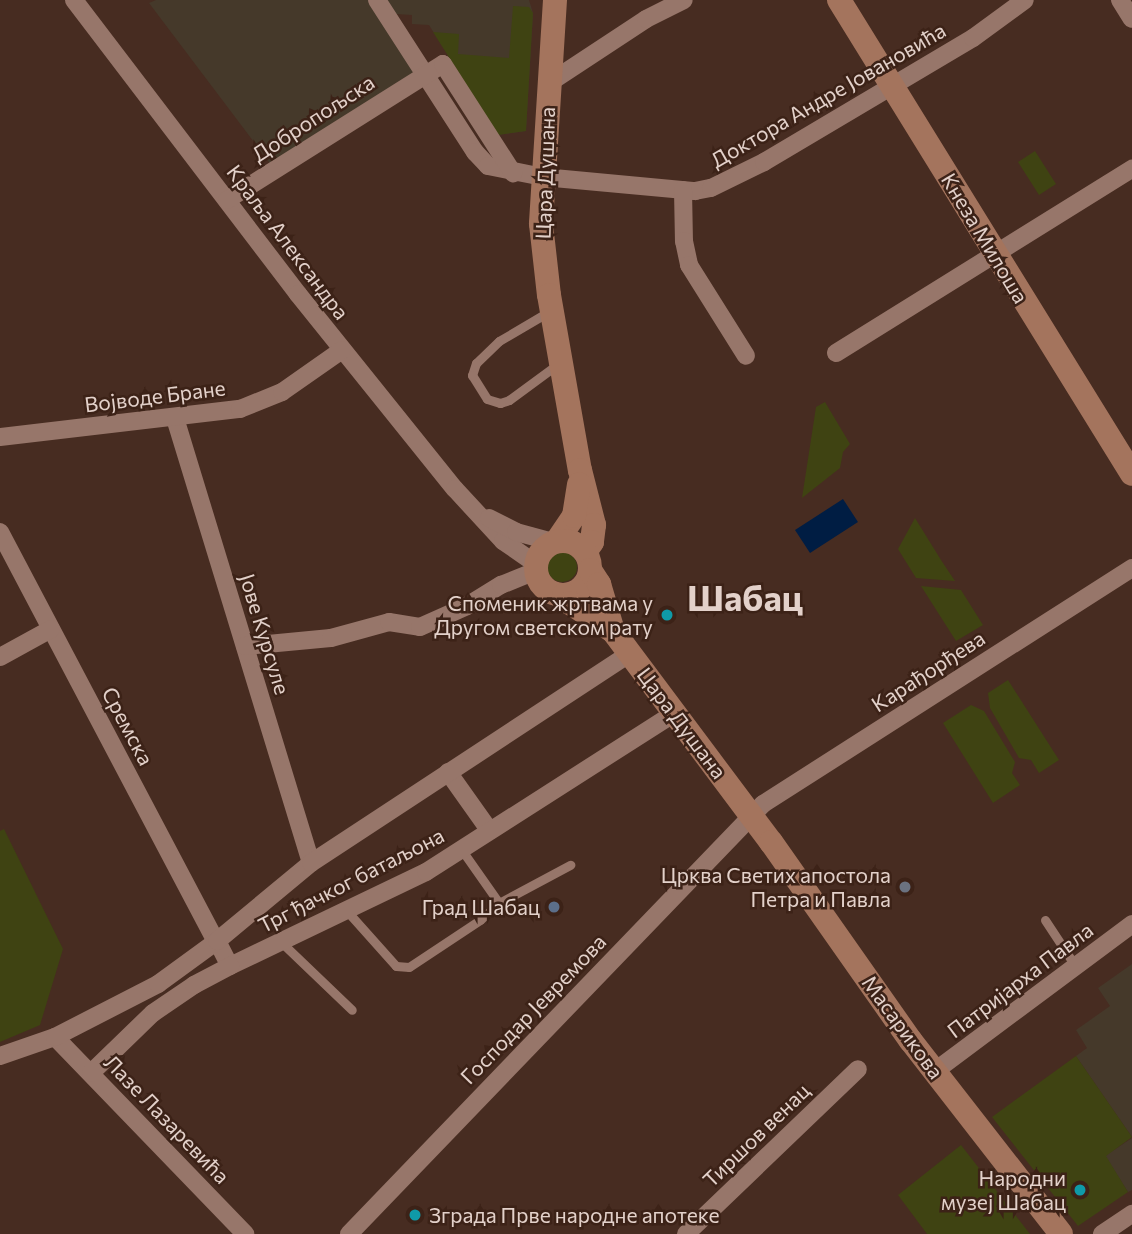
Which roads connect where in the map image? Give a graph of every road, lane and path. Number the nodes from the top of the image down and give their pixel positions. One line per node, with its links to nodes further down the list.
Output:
1 (74, 0): 15 (street, Краља Александра)
2 (377, 0): 9 (street)
3 (555, 0): 10 (main road, Цара Душана)
4 (684, 0): 10 (street)
5 (839, 0): 11 (main road, Кнеза Милоша)
6 (1025, 0): 11 (street, Доктора Андре Јовановића)
7 (1120, 0): 8 (street)
8 (1132, 19)
9 (424, 74): 13 (street); 15 (street, Добропољска)
10 (549, 83): 13 (main road, Цара Душана)
11 (892, 86): 14 (street, Доктора Андре Јовановића); 16 (main road, Кнеза Милоша)
12 (1132, 169): 16 (street)
13 (543, 177): 14 (street, Доктора Андре Јовановића); 17 (main road, Цара Душана)
14 (683, 190): 20 (street)
15 (227, 200): 18 (street, Краља Александра)
16 (995, 255): 19 (street); 25 (main road, Кнеза Милоша)
17 (552, 310): 21 (main road, Цара Душана); 21 (lane)
18 (342, 349): 22 (street, Војводе Бране); 26 (street, Краља Александра)
19 (836, 353)
20 (746, 356)
21 (562, 362): 24 (main road, Цара Душана)
22 (175, 418): 23 (street, Војводе Бране); 35 (street, Јове Курсуле)
23 (0, 437)
24 (580, 470): 28 (main road, Цара Душана); 29 (main road, Цара Душана)
25 (1132, 474)
26 (471, 507): 28 (street, Краља Александра); 30 (street, Краља Александра)
27 (0, 532): 33 (street, Сремска)
28 (555, 542): 29 (main road); 30 (main road)
29 (587, 561): 32 (main road); 34 (main road, Цара Душана)
30 (536, 568): 32 (main road); 35 (street)
31 (1132, 568): 40 (street, Карађорђева)
32 (564, 595): 34 (main road, Цара Душана)
33 (51, 629): 37 (street); 49 (street, Сремска)
34 (613, 631): 36 (main road, Цара Душана)
35 (245, 646): 43 (street, Јове Курсуле)
36 (629, 653): 38 (main road, Цара Душана); 39 (street, Трг ђачког батаљона)
37 (0, 657)
38 (675, 713): 40 (main road, Цара Душана); 41 (street, Трг ђачког батаљона)
39 (448, 772): 41 (street); 43 (street, Трг ђачког батаљона)
40 (751, 816): 57 (main road, Масарикова); 61 (street, Господар Јевремова)
41 (490, 831): 42 (street, Трг ђачког батаљона)
42 (461, 849): 45 (lane); 46 (street, Трг ђачког батаљона)
43 (311, 863): 49 (street, Трг ђачког батаљона)
44 (569, 864): 45 (lane)
45 (499, 903): 46 (lane)
46 (346, 911): 50 (street, Трг ђачког батаљона)
47 (1045, 920): 52 (lane)
48 (1132, 924): 52 (street, Патријарха Павла)
49 (217, 942): 51 (street); 54 (street, Трг ђачког батаљона)
50 (281, 942): 51 (street, Трг ђачког батаљона); 53 (lane)
51 (230, 966): 58 (street, Трг ђачког батаљона)
52 (1076, 967): 57 (street, Патријарха Павла)
53 (352, 1010)
54 (55, 1037): 55 (street, Трг ђачког батаљона); 58 (street, Лазе Лазаревића)
55 (0, 1056)
56 (858, 1069): 62 (street, Тиршов венац)
57 (935, 1071): 63 (main road, Масарикова)
58 (91, 1073): 60 (street, Лазе Лазаревића)
59 (1132, 1214): 64 (street)
60 (245, 1234)
61 (349, 1234)
62 (686, 1234)
63 (1061, 1234)
64 (1102, 1234)

